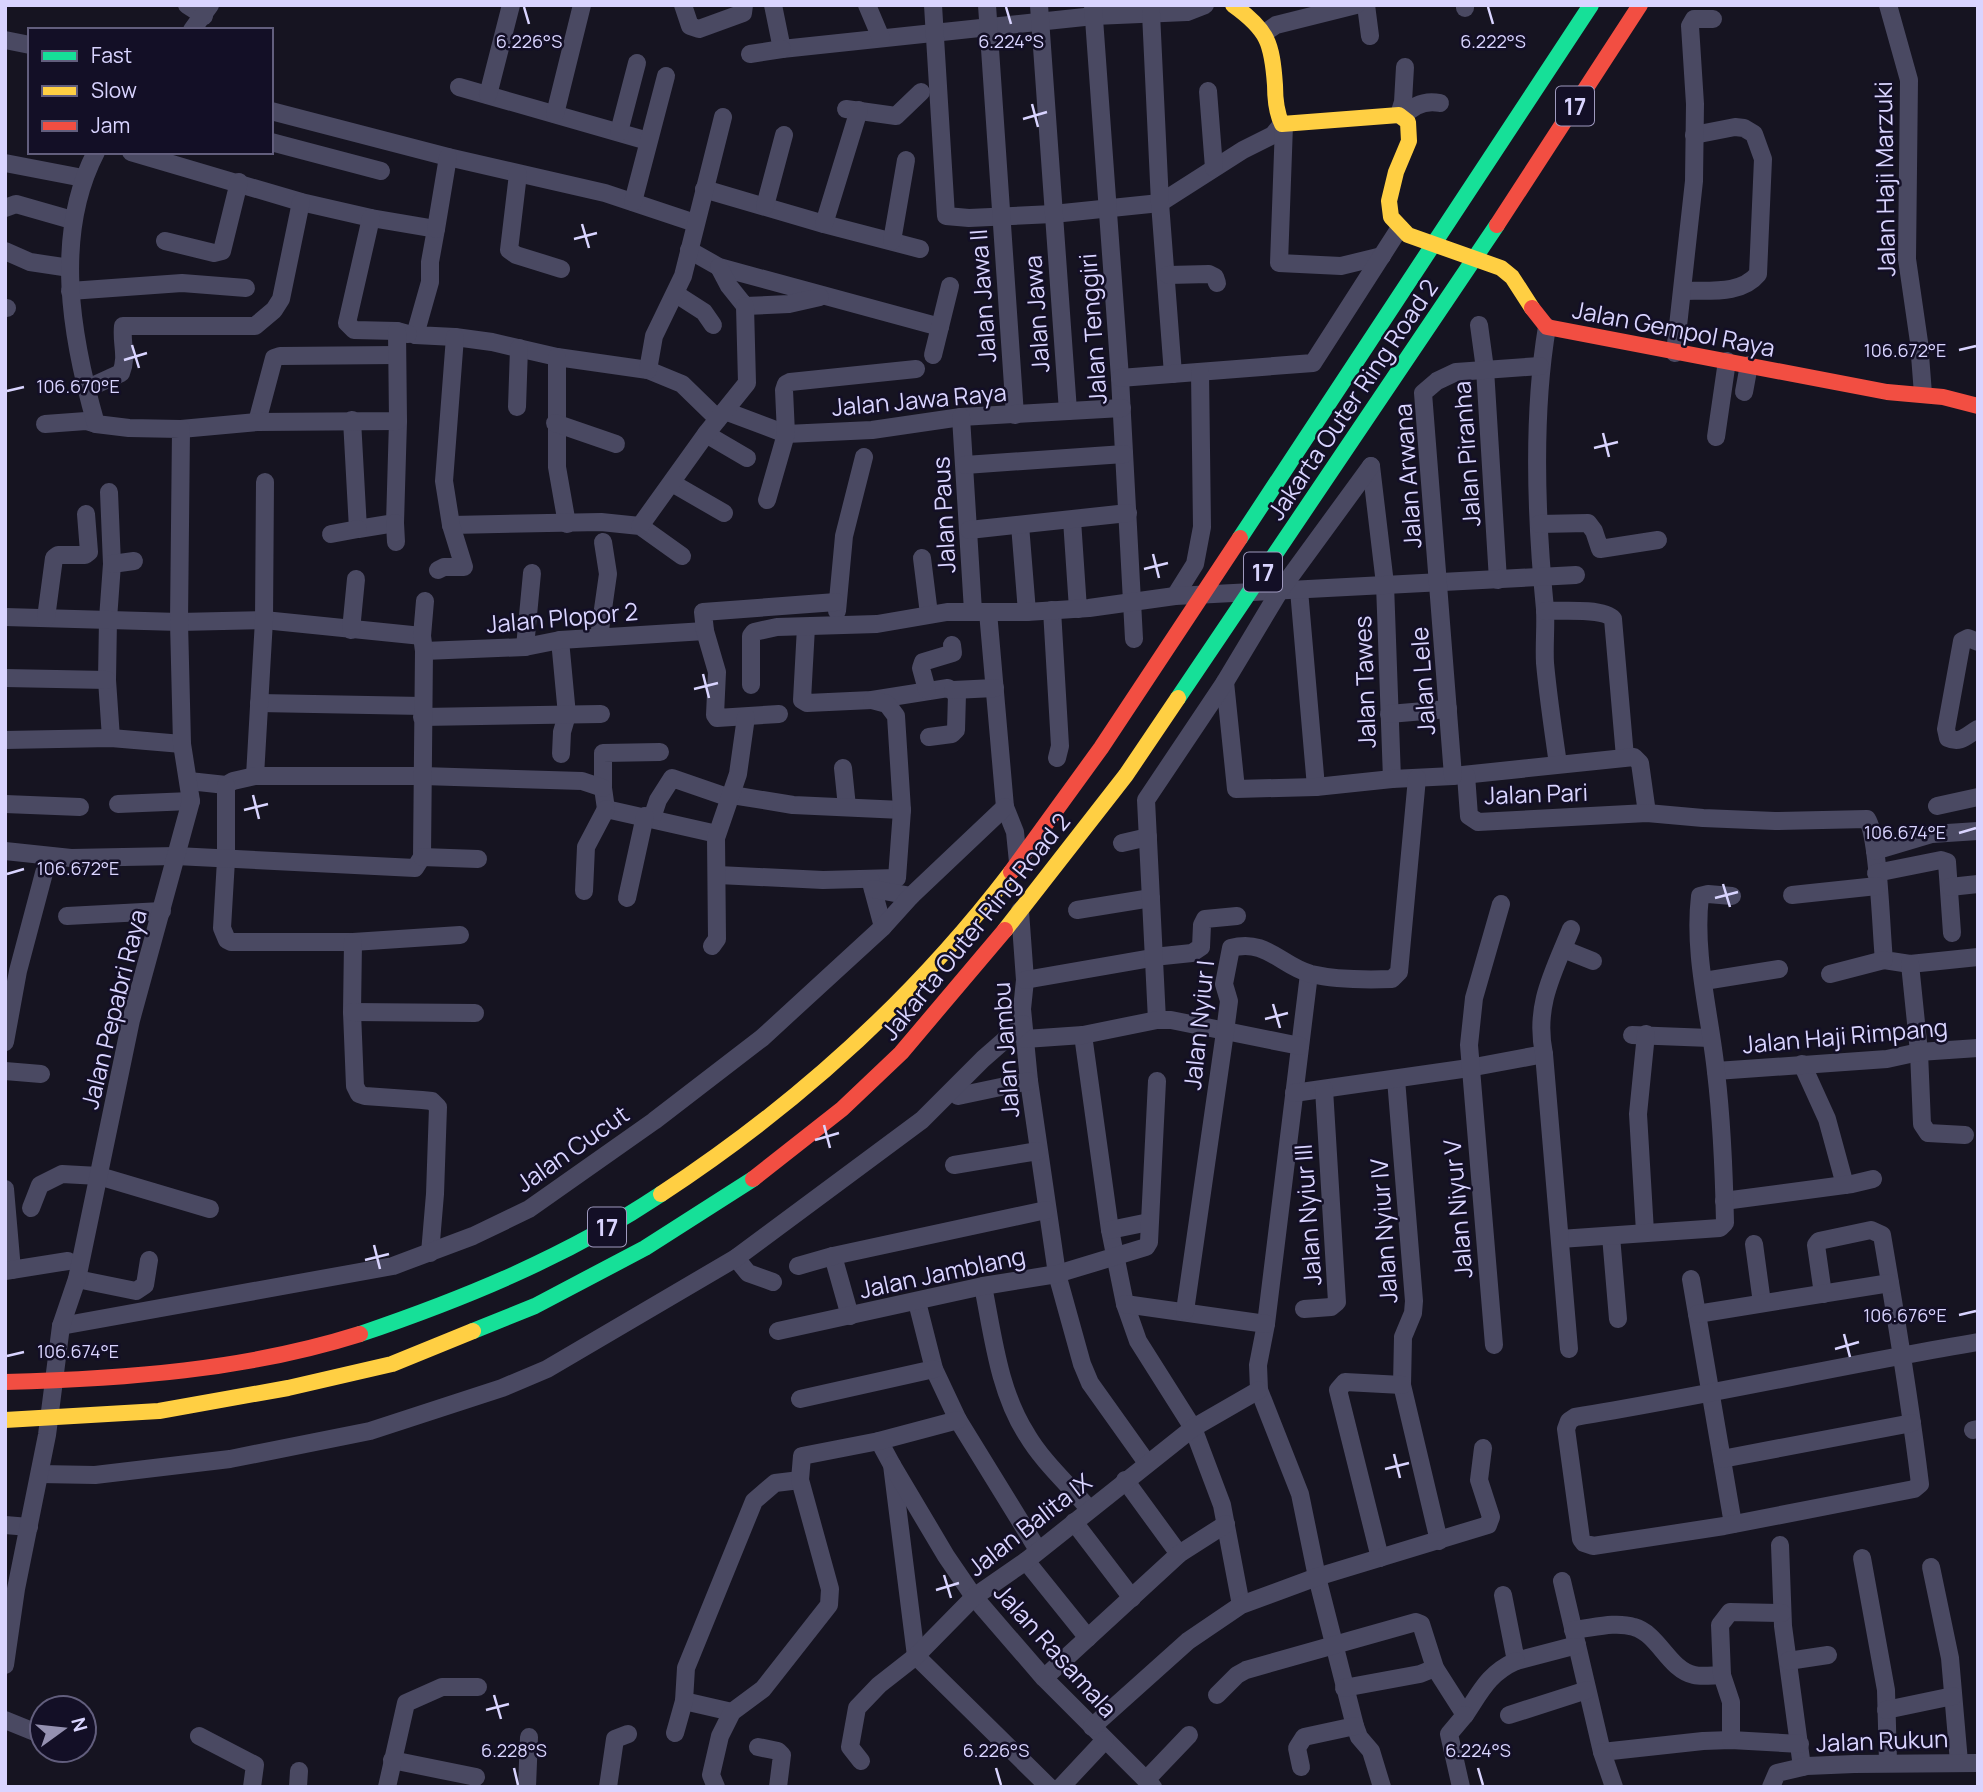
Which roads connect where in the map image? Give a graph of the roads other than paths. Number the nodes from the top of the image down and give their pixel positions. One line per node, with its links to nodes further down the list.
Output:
1 (187, 5): 20 (street)
2 (511, 5): 39 (street)
3 (582, 5): 42 (street)
4 (683, 5): 5 (street)
5 (744, 5)
6 (773, 5): 30 (street)
7 (867, 5): 27 (street)
8 (933, 5): 25 (street)
9 (987, 5): 22 (street, Jalan Jawa II)
10 (1205, 5): 19 (street)
11 (1233, 5): 24 (main road)
12 (1366, 5): 26 (street)
13 (1591, 5): 46 (main road, Jakarta Outer Ring Road 2 / 17)
14 (1640, 5): 66 (main road, Jakarta Outer Ring Road 2 / 17)
15 (1888, 5): 118 (street, Jalan Haji Marzuki)
16 (1348, 6): 24 (street)
17 (1093, 11): 18 (street); 19 (street); 69 (street, Jalan Tenggiri)
18 (1040, 13): 22 (street); 70 (street, Jalan Jawa)
19 (1151, 13): 65 (street)
20 (202, 17)
21 (1713, 19): 49 (street)
22 (989, 26): 25 (street); 71 (street, Jalan Jawa II)
23 (1557, 29): 46 (main road)
24 (1266, 32): 45 (main road)
25 (936, 34): 27 (street); 71 (street)
26 (1370, 36)
27 (881, 38): 30 (street)
28 (5, 40): 29 (street)
29 (28, 45)
30 (782, 49): 31 (street)
31 (750, 54)
32 (1624, 58): 66 (main road)
33 (637, 63): 47 (street)
34 (1405, 67): 43 (street)
35 (666, 76): 50 (street)
36 (459, 87): 39 (street)
37 (1208, 91): 57 (street)
38 (921, 92): 75 (street)
39 (488, 95): 42 (street)
40 (1440, 103): 43 (street)
41 (273, 112): 54 (street)
42 (555, 114): 47 (street)
43 (1401, 116): 45 (main road); 77 (main road)
44 (723, 117): 62 (street)
45 (1283, 125): 57 (street); 83 (street)
46 (1505, 131): 366 (main road, Jakarta Outer Ring Road 2 / 17)
47 (619, 132): 50 (street)
48 (784, 135): 67 (street)
49 (1694, 135): 92 (street); 92 (street)
50 (648, 141): 64 (street)
51 (273, 143): 58 (street)
52 (95, 154): 60 (street)
53 (138, 154): 61 (street)
54 (448, 157): 59 (street); 76 (street)
55 (906, 160): 79 (street)
56 (5, 163): 60 (street)
57 (1214, 168): 65 (street)
58 (381, 171)
59 (518, 174): 64 (street); 86 (street)
60 (83, 178): 73 (street)
61 (239, 183): 63 (street); 78 (street)
62 (704, 189): 67 (street); 74 (street)
63 (301, 202): 72 (street); 116 (street)
64 (633, 202): 74 (street)
65 (1160, 203): 69 (street); 87 (street)
66 (1510, 205): 371 (main road, Jakarta Outer Ring Road 2 / 17)
67 (765, 206): 75 (street)
68 (5, 208): 73 (street)
69 (1108, 209): 70 (street); 115 (street, Jalan Tenggiri)
70 (1053, 214): 71 (street); 122 (street, Jalan Jawa)
71 (1001, 215): 124 (street, Jalan Jawa II)
72 (371, 218): 76 (street); 100 (street)
73 (72, 220): 85 (street)
74 (695, 223): 81 (street)
75 (824, 224): 79 (street)
76 (436, 229): 100 (street)
77 (1399, 229): 83 (street); 99 (main road, Jalan Gempol Raya)
78 (165, 241)
79 (892, 241): 80 (street)
80 (920, 249)
81 (689, 250): 84 (street); 93 (street)
82 (5, 251): 85 (street)
83 (1382, 256): 113 (street)
84 (719, 267): 94 (street); 95 (street)
85 (71, 268): 91 (street)
86 (561, 269)
87 (1168, 275): 88 (street); 114 (street)
88 (1217, 283)
89 (950, 286): 98 (street)
90 (246, 288): 91 (street)
91 (69, 291): 116 (street)
92 (1683, 291): 103 (street)
93 (676, 294): 96 (street); 112 (street)
94 (821, 296): 95 (street); 98 (street)
95 (745, 306): 123 (street)
96 (713, 325)
97 (1479, 325): 111 (street, Jalan Piranha)
98 (940, 327): 105 (street)
99 (1547, 327): 103 (main road, Jalan Gempol Raya); 109 (street)
100 (406, 333): 101 (street); 104 (street)
101 (455, 337): 102 (street); 152 (street)
102 (519, 348): 106 (street); 120 (street)
103 (1675, 353): 107 (main road, Jalan Gempol Raya)
104 (396, 355): 127 (street); 128 (street)
105 (933, 355)
106 (557, 357): 112 (street); 129 (street)
107 (1727, 361): 108 (main road, Jalan Gempol Raya); 135 (street)
108 (1749, 365): 117 (street); 118 (main road, Jalan Gempol Raya)
109 (1541, 366): 111 (street); 151 (street)
110 (916, 369): 133 (street)
111 (1485, 369): 170 (street, Jalan Piranha); 171 (street, Jalan Arwana)
112 (648, 370): 123 (street)
113 (1200, 372): 114 (street); 175 (street)
114 (1173, 374): 115 (street)
115 (1120, 378): 121 (street, Jalan Tenggiri)
116 (86, 389): 131 (street)
117 (1744, 392)
118 (1923, 394): 119 (main road, Jalan Gempol Raya)
119 (1978, 406)
120 (517, 407)
121 (1122, 408): 122 (street, Jalan Jawa Raya); 137 (street, Jalan Tenggiri)
122 (1068, 411): 124 (street, Jalan Jawa Raya)
123 (721, 415): 133 (street, Jalan Jawa Raya); 134 (street)
124 (1015, 415): 125 (street, Jalan Jawa Raya)
125 (961, 417): 133 (street, Jalan Jawa Raya); 140 (street, Jalan Paus)
126 (352, 420): 127 (street); 128 (street); 155 (street)
127 (398, 421): 149 (street)
128 (257, 422): 132 (street)
129 (555, 423): 136 (street); 150 (street)
130 (45, 424): 131 (street)
131 (96, 424): 132 (street)
132 (181, 429): 189 (street, Jalan Pepabri Raya)
133 (786, 434): 144 (street)
134 (706, 435): 139 (street); 142 (street)
135 (1716, 437)
136 (616, 444)
137 (1124, 454): 140 (street); 146 (street, Jalan Tenggiri)
138 (864, 457): 178 (street)
139 (747, 458)
140 (965, 465): 156 (street, Jalan Paus)
141 (265, 482): 188 (street)
142 (672, 483): 145 (street); 154 (street)
143 (109, 492): 164 (street)
144 (767, 500)
145 (724, 513)
146 (1128, 513): 148 (street); 177 (street, Jalan Tenggiri)
147 (86, 514): 186 (street)
148 (1072, 520): 153 (street); 179 (street)
149 (395, 523): 155 (street); 159 (street)
150 (567, 524): 152 (street); 154 (street)
151 (1539, 524): 158 (street); 169 (street)
152 (451, 525): 165 (street)
153 (1020, 525): 156 (street); 183 (street)
154 (640, 526): 161 (street)
155 (358, 529): 157 (street)
156 (969, 530): 182 (street, Jalan Paus)
157 (331, 534)
158 (1658, 540)
159 (396, 542)
160 (603, 542): 194 (street)
161 (682, 556)
162 (922, 558): 184 (street)
163 (134, 561): 164 (street)
164 (112, 564): 187 (street)
165 (438, 570)
166 (532, 573): 200 (street)
167 (1576, 575): 169 (street)
168 (356, 579): 192 (street)
169 (1541, 579): 170 (street); 181 (street)
170 (1498, 580): 171 (street)
171 (1439, 582): 172 (street); 210 (street, Jalan Lele)
172 (1385, 584): 173 (street); 174 (street, Jalan Tawes); 214 (street, Jalan Tawes)
173 (1299, 590): 174 (street); 235 (street)
174 (1279, 592): 175 (street); 203 (street)
175 (1175, 596): 177 (street)
176 (425, 601): 198 (street)
177 (1133, 601): 179 (street); 195 (street, Jalan Tenggiri)
178 (836, 602): 190 (street); 193 (street)
179 (1078, 608): 180 (street)
180 (1052, 611): 183 (street); 225 (street)
181 (1545, 611): 224 (street); 226 (street)
182 (980, 612): 183 (street); 184 (street); 205 (street, Jalan Jambu)
183 (1027, 612)
184 (929, 614): 190 (street)
185 (5, 617): 186 (street, Jalan Plopor 2)
186 (46, 618): 187 (street, Jalan Plopor 2)
187 (108, 619): 189 (street, Jalan Plopor 2); 202 (street)
188 (264, 620): 189 (street, Jalan Plopor 2); 192 (street, Jalan Plopor 2); 209 (street)
189 (179, 622): 221 (street, Jalan Pepabri Raya)
190 (838, 625): 191 (street)
191 (806, 627): 204 (street); 208 (street)
192 (351, 630): 198 (street, Jalan Plopor 2)
193 (705, 631): 194 (street, Jalan Plopor 2); 216 (street)
194 (599, 637): 196 (street, Jalan Plopor 2)
195 (1134, 639)
196 (560, 640): 200 (street, Jalan Plopor 2); 215 (street)
197 (1978, 642): 217 (street)
198 (423, 643): 200 (street, Jalan Plopor 2); 211 (street)
199 (952, 645): 206 (street)
200 (525, 647)
201 (5, 678): 202 (street)
202 (107, 680): 219 (street)
203 (1225, 682): 235 (street); 252 (street)
204 (751, 685)
205 (995, 688): 207 (street); 245 (street, Jalan Jambu)
206 (927, 690): 207 (street); 208 (street)
207 (953, 690): 218 (street)
208 (872, 700): 247 (street)
209 (259, 703): 211 (street); 229 (street)
210 (1448, 709): 214 (street); 228 (street, Jalan Lele)
211 (423, 712): 215 (street); 230 (street)
212 (601, 714): 215 (street)
213 (779, 714): 216 (street)
214 (1389, 714): 232 (street, Jalan Tawes)
215 (567, 715): 223 (street)
216 (746, 717): 237 (street)
217 (1978, 729)
218 (929, 737)
219 (111, 738): 220 (street); 221 (street)
220 (5, 740)
221 (182, 744): 233 (street, Jalan Pepabri Raya)
222 (660, 752): 236 (street)
223 (561, 754)
224 (1625, 757): 226 (street); 248 (street)
225 (1057, 758)
226 (1558, 764): 228 (street)
227 (843, 768): 244 (street)
228 (1460, 775): 231 (street); 248 (street, Jalan Pari)
229 (255, 776): 230 (street); 234 (street)
230 (423, 776): 236 (street); 257 (street)
231 (1417, 778): 232 (street); 291 (street, Jalan Nyiur I)
232 (1392, 779): 235 (street)
233 (189, 781): 234 (street); 239 (street, Jalan Pepabri Raya)
234 (226, 785): 259 (street)
235 (1316, 787)
236 (603, 788): 246 (street)
237 (731, 797): 244 (street); 249 (street); 251 (street)
238 (1978, 797): 242 (street)
239 (191, 801): 241 (street); 256 (street, Jalan Pepabri Raya)
240 (5, 804): 243 (street)
241 (118, 804)
242 (1937, 806)
243 (80, 807)
244 (847, 807): 247 (street)
245 (1005, 807): 267 (street, Jalan Cucut); 293 (street, Jalan Jambu)
246 (606, 809): 249 (street); 266 (street)
247 (902, 810): 263 (street)
248 (1647, 813): 254 (street)
249 (649, 817): 251 (street); 270 (street)
250 (1978, 831): 254 (street)
251 (717, 834): 261 (street)
252 (1148, 837): 253 (street); 271 (street)
253 (1122, 843)
254 (1875, 851): 262 (street)
255 (5, 852): 256 (street)
256 (176, 856): 259 (street); 274 (street, Jalan Pepabri Raya)
257 (422, 857): 258 (street); 259 (street)
258 (478, 859)
259 (226, 860): 281 (street)
260 (44, 873): 290 (street)
261 (718, 875): 263 (street); 282 (street)
262 (1877, 879): 265 (street); 268 (street); 286 (street)
263 (871, 884): 267 (street); 277 (street)
264 (1978, 884): 265 (street)
265 (1950, 887): 279 (street)
266 (584, 891)
267 (911, 895): 277 (street, Jalan Cucut)
268 (1792, 895)
269 (1732, 896): 294 (street)
270 (627, 898)
271 (1152, 898): 273 (street); 284 (street)
272 (1501, 904): 308 (street, Jalan Niyur V)
273 (1077, 910)
274 (162, 912): 275 (street); 321 (street, Jalan Pepabri Raya)
275 (67, 916)
276 (1237, 916): 284 (street)
277 (883, 927): 335 (street, Jalan Cucut)
278 (1571, 929): 283 (street)
279 (1952, 933)
280 (460, 935): 281 (street)
281 (353, 942): 295 (street)
282 (712, 946)
283 (1563, 949): 287 (street); 306 (street)
284 (1153, 957): 293 (street); 297 (street)
285 (1978, 957): 288 (street)
286 (1884, 960): 288 (street); 292 (street)
287 (1593, 961)
288 (1910, 964): 305 (street)
289 (1779, 969): 294 (street)
290 (12, 970): 302 (street)
291 (1309, 974): 299 (street, Jalan Nyiur I); 303 (street)
292 (1830, 974)
293 (1026, 980): 298 (street, Jalan Jambu)
294 (1704, 981): 301 (street)
295 (352, 1012): 296 (street); 335 (street)
296 (475, 1013)
297 (1157, 1020): 299 (street); 300 (street)
298 (1024, 1031): 300 (street); 313 (street, Jalan Jambu); 338 (street)
299 (1225, 1032): 303 (street); 354 (street, Jalan Nyiur I)
300 (1083, 1035): 330 (street)
301 (1710, 1038): 309 (street); 331 (street)
302 (5, 1042)
303 (1300, 1046): 316 (street)
304 (1978, 1048): 305 (street, Jalan Haji Rimpang)
305 (1919, 1052): 307 (street, Jalan Haji Rimpang); 318 (street)
306 (1544, 1054): 308 (street); 333 (street)
307 (1802, 1064): 309 (street, Jalan Haji Rimpang); 323 (street)
308 (1469, 1068): 312 (street); 362 (street, Jalan Niyur V)
309 (1716, 1070): 325 (street)
310 (5, 1072): 311 (street)
311 (41, 1074)
312 (1396, 1079): 315 (street); 367 (street, Jalan Nyiur IV)
313 (1029, 1081): 317 (street); 319 (street, Jalan Jambu)
314 (1157, 1081): 329 (street, Jalan Jamblang)
315 (1324, 1088): 316 (street); 353 (street, Jalan Nyiur III)
316 (1294, 1093): 358 (street)
317 (958, 1096)
318 (1965, 1135)
319 (1038, 1152): 320 (street); 328 (street, Jalan Jambu)
320 (954, 1165)
321 (99, 1176): 326 (street); 327 (street); 344 (street, Jalan Pepabri Raya)
322 (1873, 1179): 323 (street)
323 (1845, 1185): 325 (street)
324 (5, 1189): 342 (street)
325 (1724, 1201): 331 (street)
326 (31, 1208)
327 (210, 1209)
328 (1046, 1210): 337 (street); 343 (street, Jalan Jambu)
329 (1149, 1222): 330 (street); 336 (street, Jalan Jamblang)
330 (1110, 1230): 336 (street)
331 (1645, 1232): 332 (street)
332 (1611, 1236): 333 (street); 357 (street)
333 (1560, 1239): 363 (street)
334 (1754, 1244): 351 (street)
335 (430, 1253): 359 (street, Jalan Cucut)
336 (1114, 1255): 343 (street, Jalan Jamblang); 352 (street)
337 (833, 1256): 341 (street); 356 (street)
338 (736, 1258): 346 (street); 380 (street)
339 (149, 1260): 344 (street)
340 (68, 1261): 342 (street)
341 (798, 1266)
342 (8, 1270)
343 (1056, 1274): 348 (street, Jalan Jamblang); 378 (street, Jalan Jambu)
344 (77, 1279): 359 (street, Jalan Pepabri Raya)
345 (1691, 1279): 355 (street)
346 (773, 1282)
347 (1890, 1283): 349 (street); 349 (street); 364 (street)
348 (983, 1286): 350 (street, Jalan Jamblang); 383 (street)
349 (1823, 1294): 351 (street)
350 (917, 1302): 356 (street, Jalan Jamblang); 365 (street)
351 (1762, 1303): 355 (street)
352 (1125, 1304): 354 (street); 374 (street)
353 (1304, 1310)
354 (1185, 1311): 358 (street)
355 (1697, 1314): 369 (street)
356 (850, 1317): 360 (street, Jalan Jamblang)
357 (1618, 1319)
358 (1266, 1324): 368 (street)
359 (61, 1326): 380 (street, Jalan Pepabri Raya)
360 (778, 1331)
361 (1978, 1342): 364 (street)
362 (1494, 1345)
363 (1569, 1349)
364 (1901, 1355): 369 (street); 373 (street)
365 (934, 1368): 370 (street); 372 (street)
366 (5, 1382)
367 (1402, 1385): 389 (street, Jalan Nyiur IV); 393 (street)
368 (1259, 1390): 374 (street, Jalan Balita IX); 396 (street)
369 (1712, 1394): 377 (street); 386 (street)
370 (800, 1399)
371 (5, 1420)
372 (958, 1420): 375 (street); 392 (street)
373 (1912, 1423): 377 (street); 386 (street)
374 (1193, 1428): 378 (street, Jalan Balita IX); 385 (street)
375 (879, 1441): 379 (street, Jalan Rasamala); 381 (street)
376 (1483, 1448): 389 (street)
377 (1722, 1459): 386 (street)
378 (1147, 1463): 382 (street, Jalan Balita IX)
379 (892, 1465): 400 (street, Jalan Rasamala); 408 (street)
380 (40, 1474): 388 (street, Jalan Pepabri Raya)
381 (800, 1480): 420 (street); 422 (street)
382 (1125, 1480): 383 (street, Jalan Balita IX); 391 (street)
383 (1089, 1509): 384 (street, Jalan Balita IX)
384 (1074, 1522): 392 (street, Jalan Balita IX); 401 (street)
385 (1226, 1524): 391 (street); 402 (street)
386 (1733, 1524)
387 (5, 1525): 388 (street)
388 (29, 1527): 398 (street, Jalan Pepabri Raya)
389 (1439, 1541): 393 (street)
390 (1780, 1545): 403 (street)
391 (1179, 1554): 401 (street)
392 (1032, 1555): 400 (street, Jalan Balita IX); 405 (street)
393 (1380, 1558): 396 (street)
394 (1863, 1558): 421 (street)
395 (1931, 1567): 419 (street)
396 (1317, 1577): 402 (street); 406 (street)
397 (1562, 1581): 404 (street)
398 (11, 1588): 411 (street, Jalan Pepabri Raya)
399 (1503, 1595): 409 (street)
400 (974, 1597): 408 (street, Jalan Balita IX); 414 (street, Jalan Rasamala)
401 (1132, 1598): 405 (street)
402 (1241, 1605): 427 (street)
403 (1782, 1612): 410 (street); 413 (street)
404 (1575, 1637): 409 (street); 413 (street); 417 (street)
405 (1088, 1638): 414 (street)
406 (1335, 1645): 412 (street); 416 (street); 418 (street)
407 (1828, 1655): 410 (street)
408 (916, 1656): 440 (street, Jalan Balita IX); 454 (street)
409 (1516, 1661): 423 (street)
410 (1788, 1661): 436 (street)
411 (5, 1665)
412 (1435, 1668): 416 (street); 423 (street)
413 (1722, 1675): 435 (street)
414 (1044, 1678): 427 (street, Jalan Rasamala)
415 (478, 1687): 439 (street)
416 (1344, 1688): 426 (street)
417 (1587, 1690): 424 (street); 438 (street)
418 (1217, 1695)
419 (1953, 1696): 421 (street); 442 (street)
420 (684, 1701): 422 (street); 429 (street)
421 (1886, 1710): 441 (street)
422 (732, 1712): 452 (street)
423 (1465, 1715): 457 (street)
424 (1509, 1716)
425 (5, 1720): 428 (street)
426 (1355, 1726): 444 (street); 456 (street)
427 (1092, 1727): 434 (street, Jalan Rasamala)
428 (28, 1729)
429 (675, 1733)
430 (628, 1734): 451 (street)
431 (1189, 1735): 447 (street)
432 (199, 1736): 448 (street)
433 (529, 1737): 450 (street)
434 (1105, 1740): 447 (street, Jalan Rasamala); 455 (street)
435 (1731, 1740): 436 (street); 438 (street)
436 (1800, 1744): 445 (street)
437 (758, 1747): 453 (street)
438 (1602, 1752): 458 (street)
439 (392, 1760): 446 (street); 449 (street)
440 (861, 1760)
441 (1888, 1762): 442 (street, Jalan Rukun); 445 (street, Jalan Rukun)
442 (1959, 1762): 443 (street, Jalan Rukun)
443 (1978, 1763)
444 (1301, 1767)
445 (1794, 1768): 459 (street)
446 (476, 1777)
447 (1151, 1785)
448 (252, 1787)
449 (387, 1787)
450 (527, 1787)
451 (608, 1787)
452 (716, 1787)
453 (778, 1787)
454 (1049, 1787)
455 (1062, 1787)
456 (1382, 1787)
457 (1461, 1787)
458 (1614, 1787)
459 (1771, 1787)

